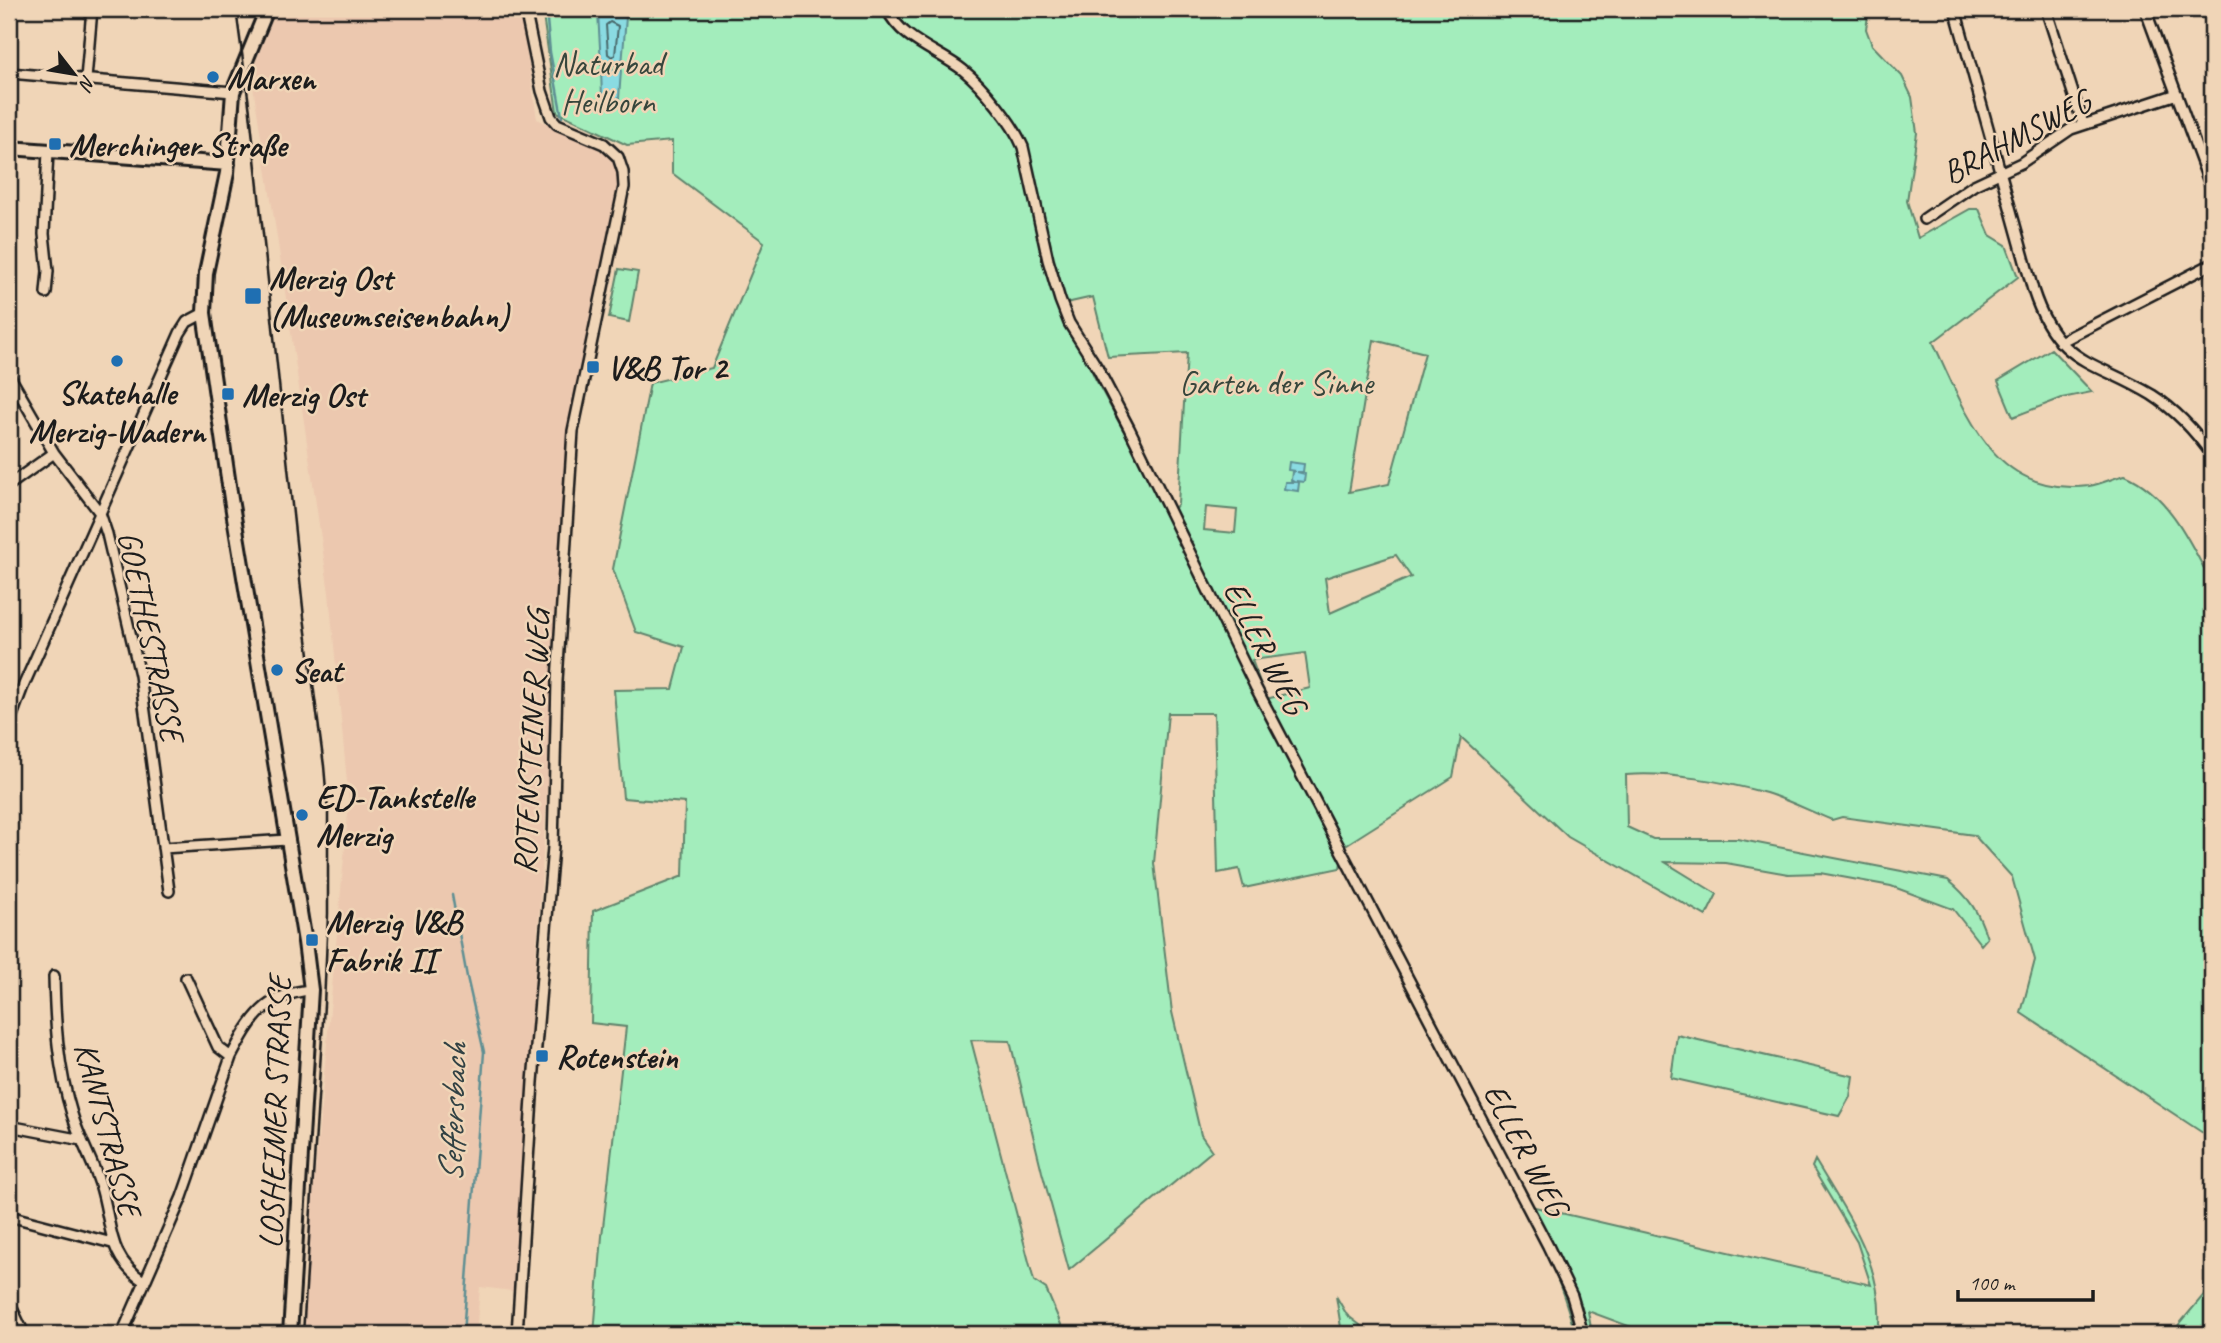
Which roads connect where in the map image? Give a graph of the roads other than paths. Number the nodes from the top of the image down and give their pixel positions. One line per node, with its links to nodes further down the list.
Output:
1 (92, 9): 9 (street)
2 (267, 9): 10 (main road, LOSHEIMER STRASSE)
3 (525, 9): 47 (street, ROTENSTEINER WEG)
4 (887, 9): 48 (street, ELLER WEG)
5 (1955, 9): 16 (street)
6 (2046, 9): 12 (street)
7 (2145, 9): 11 (street)
8 (9, 73): 9 (street)
9 (86, 79): 10 (street)
10 (233, 92): 15 (main road, LOSHEIMER STRASSE)
11 (2176, 94): 12 (street, BRAHMSWEG); 17 (street)
12 (2083, 124): 16 (street, BRAHMSWEG)
13 (9, 148): 14 (main road)
14 (48, 151): 15 (main road); 21 (street)
15 (228, 164): 22 (main road, LOSHEIMER STRASSE)
16 (2001, 173): 19 (street, BRAHMSWEG); 23 (street)
17 (2210, 177): 18 (street)
18 (2212, 190)
19 (1924, 219)
20 (2212, 264): 23 (street)
21 (46, 293)
22 (204, 313): 28 (street); 31 (main road, LOSHEIMER STRASSE)
23 (2060, 342): 26 (street)
24 (9, 375): 25 (street, GOETHESTRASSE)
25 (54, 453): 27 (street); 28 (street, GOETHESTRASSE)
26 (2212, 455)
27 (9, 485)
28 (100, 513): 29 (street); 32 (street, GOETHESTRASSE)
29 (11, 707): 30 (street)
30 (9, 724)
31 (287, 841): 32 (street); 36 (main road, LOSHEIMER STRASSE)
32 (163, 848): 33 (street, GOETHESTRASSE)
33 (169, 891)
34 (54, 976): 39 (street, KANTSTRASSE)
35 (186, 978): 37 (street)
36 (311, 990): 37 (street); 46 (main road, LOSHEIMER STRASSE)
37 (231, 1057): 42 (street)
38 (9, 1126): 39 (street)
39 (82, 1140): 41 (street, KANTSTRASSE)
40 (9, 1216): 41 (street)
41 (112, 1243): 42 (street, KANTSTRASSE)
42 (145, 1282): 45 (street)
43 (9, 1302): 44 (street)
44 (24, 1334)
45 (122, 1334)
46 (290, 1334)
47 (517, 1334)
48 (1583, 1334)

